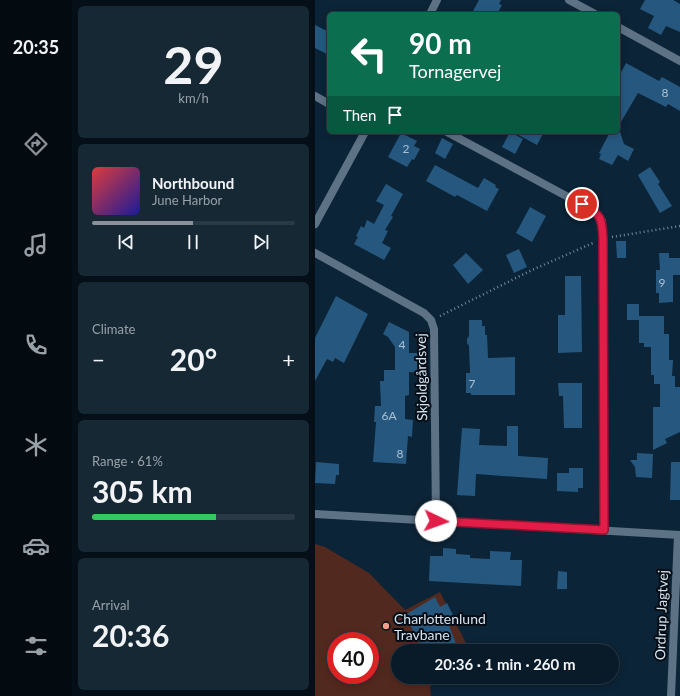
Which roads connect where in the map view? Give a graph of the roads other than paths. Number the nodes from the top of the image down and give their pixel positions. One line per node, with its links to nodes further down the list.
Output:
1 (437, 0): 3 (street)
2 (569, 0): 4 (street)
3 (431, 12)
4 (591, 12)
5 (620, 28): 6 (street)
6 (680, 61)
7 (315, 96): 8 (street)
8 (327, 103)
9 (364, 134): 11 (street)
10 (451, 134): 15 (street)
11 (315, 224)
12 (315, 253): 14 (street, Skjoldgårdsvej)
13 (315, 514): 14 (street, Ordrup Jagtvej)
14 (436, 521): 15 (street, Ordrup Jagtvej)
15 (604, 530): 16 (street, Ordrup Jagtvej)
16 (679, 535): 17 (street, Ordrup Jagtvej)
17 (676, 638): 18 (street, Ordrup Jagtvej)
18 (671, 696)

